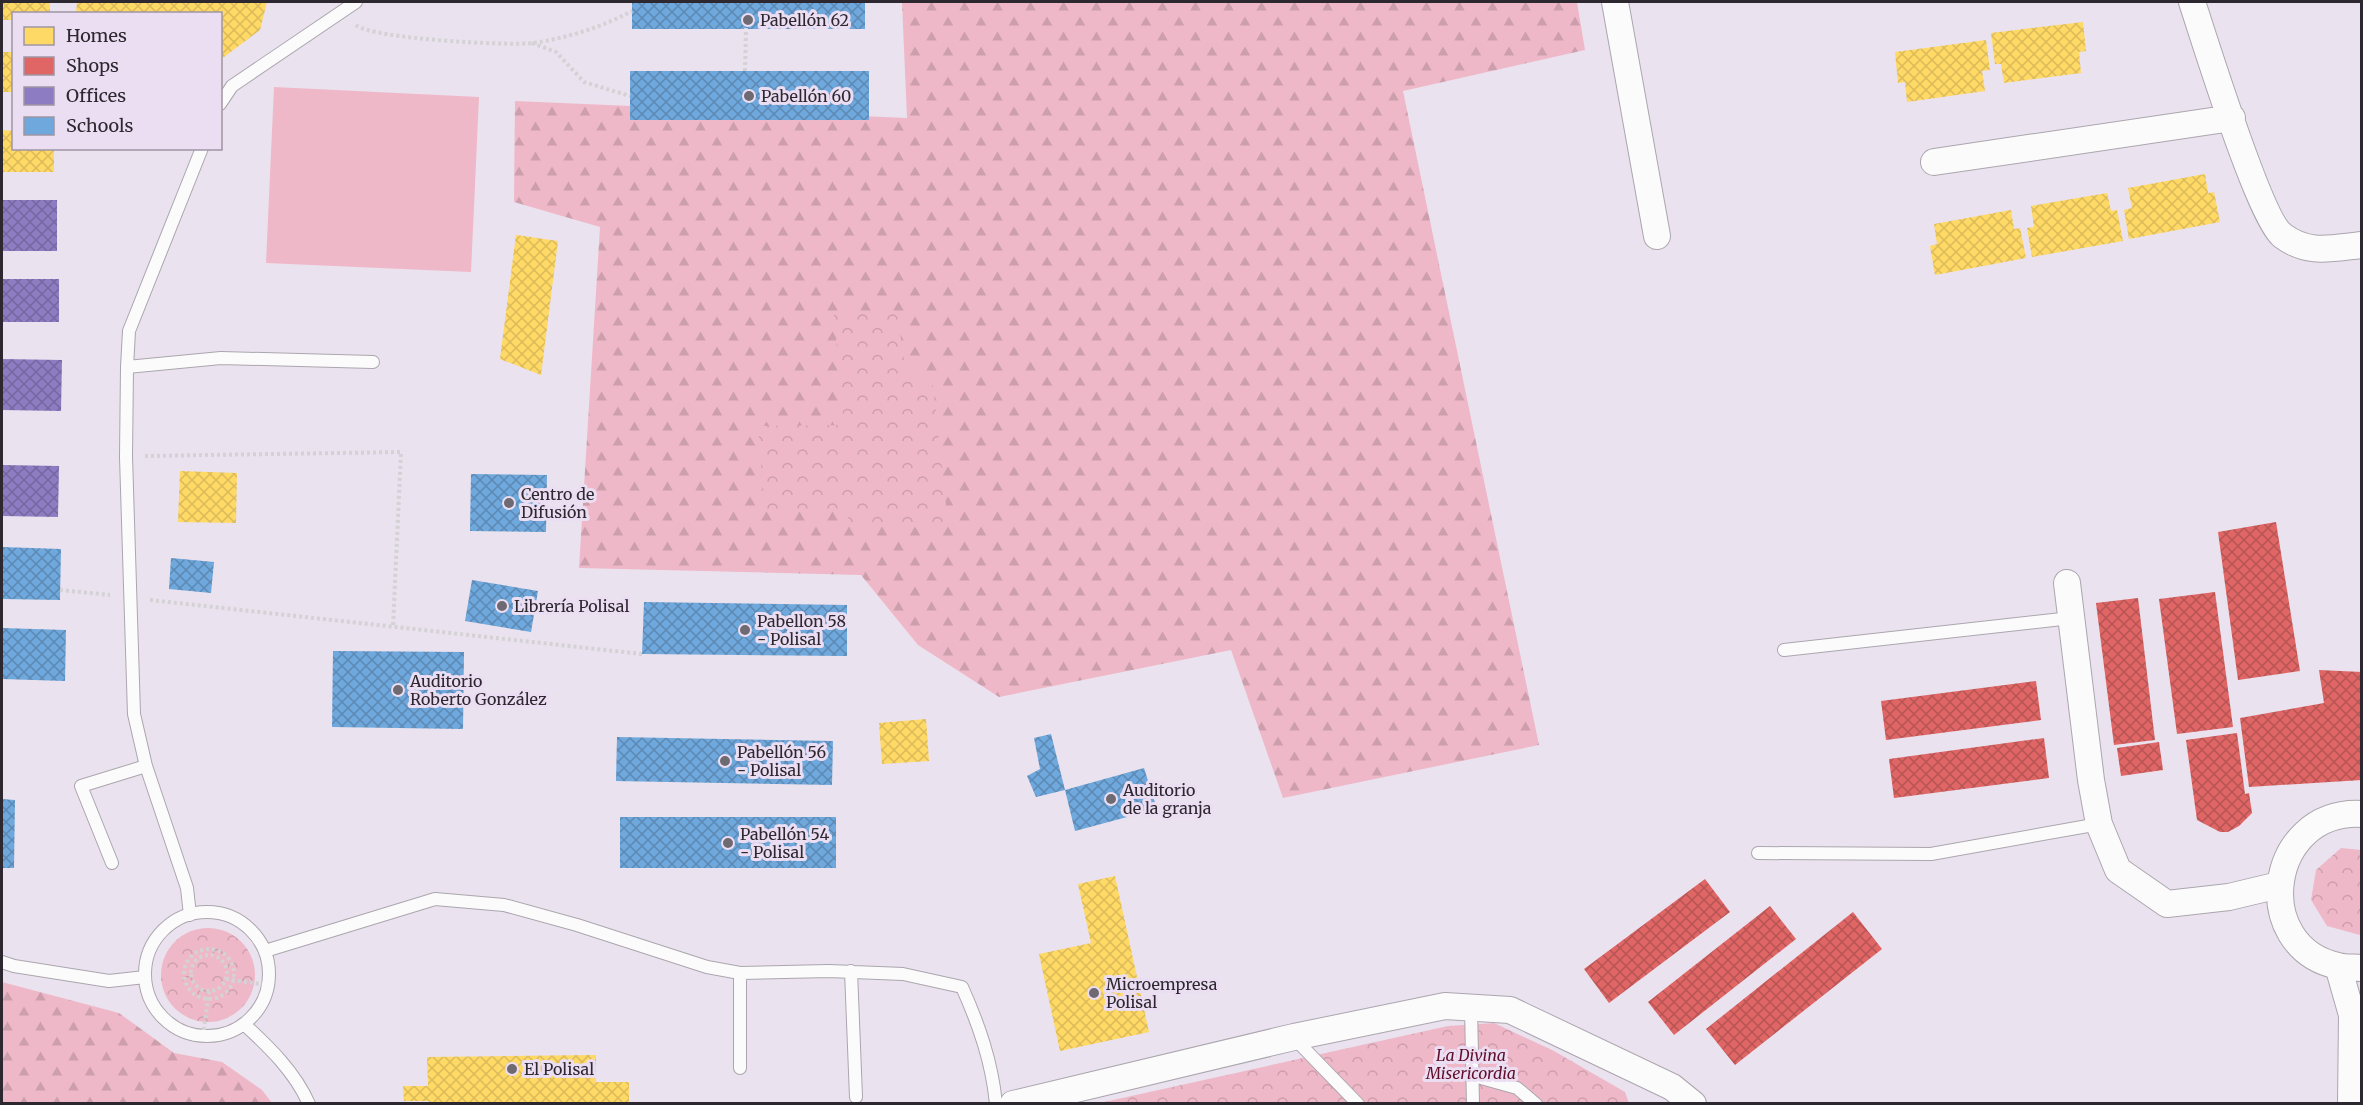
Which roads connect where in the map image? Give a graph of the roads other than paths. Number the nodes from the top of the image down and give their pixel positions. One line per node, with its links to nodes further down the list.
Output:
1 (356, 2): 4 (lane)
2 (1615, 2): 8 (street)
3 (2192, 2): 5 (street)
4 (222, 101)
5 (2232, 118): 7 (street); 9 (street)
6 (201, 150): 11 (lane)
7 (1934, 162)
8 (1657, 236)
9 (2361, 245)
10 (373, 362): 11 (lane)
11 (127, 367): 15 (lane)
12 (2067, 583): 13 (street)
13 (2071, 618): 14 (lane); 17 (street)
14 (1784, 650)
15 (146, 766): 19 (lane); 21 (lane)
16 (2361, 814): 20 (street)
17 (2099, 824): 18 (lane); 20 (street)
18 (1758, 853)
19 (112, 863)
20 (2279, 885): 24 (street)
21 (189, 915): 22 (lane); 27 (lane)
22 (264, 951): 26 (lane); 29 (lane)
23 (2, 962): 27 (lane)
24 (2350, 967): 41 (street)
25 (851, 971): 26 (lane); 33 (lane); 35 (lane)
26 (740, 973): 31 (lane)
27 (145, 978): 29 (lane)
28 (1471, 1007): 30 (street); 32 (lane); 40 (street)
29 (244, 1024): 34 (lane)
30 (1293, 1037): 36 (street); 37 (lane)
31 (740, 1068)
32 (1474, 1076): 38 (lane); 39 (lane)
33 (856, 1097)
34 (309, 1104)
35 (996, 1104)
36 (1013, 1104)
37 (1358, 1104)
38 (1473, 1104)
39 (1536, 1104)
40 (1693, 1104)
41 (2350, 1104)

